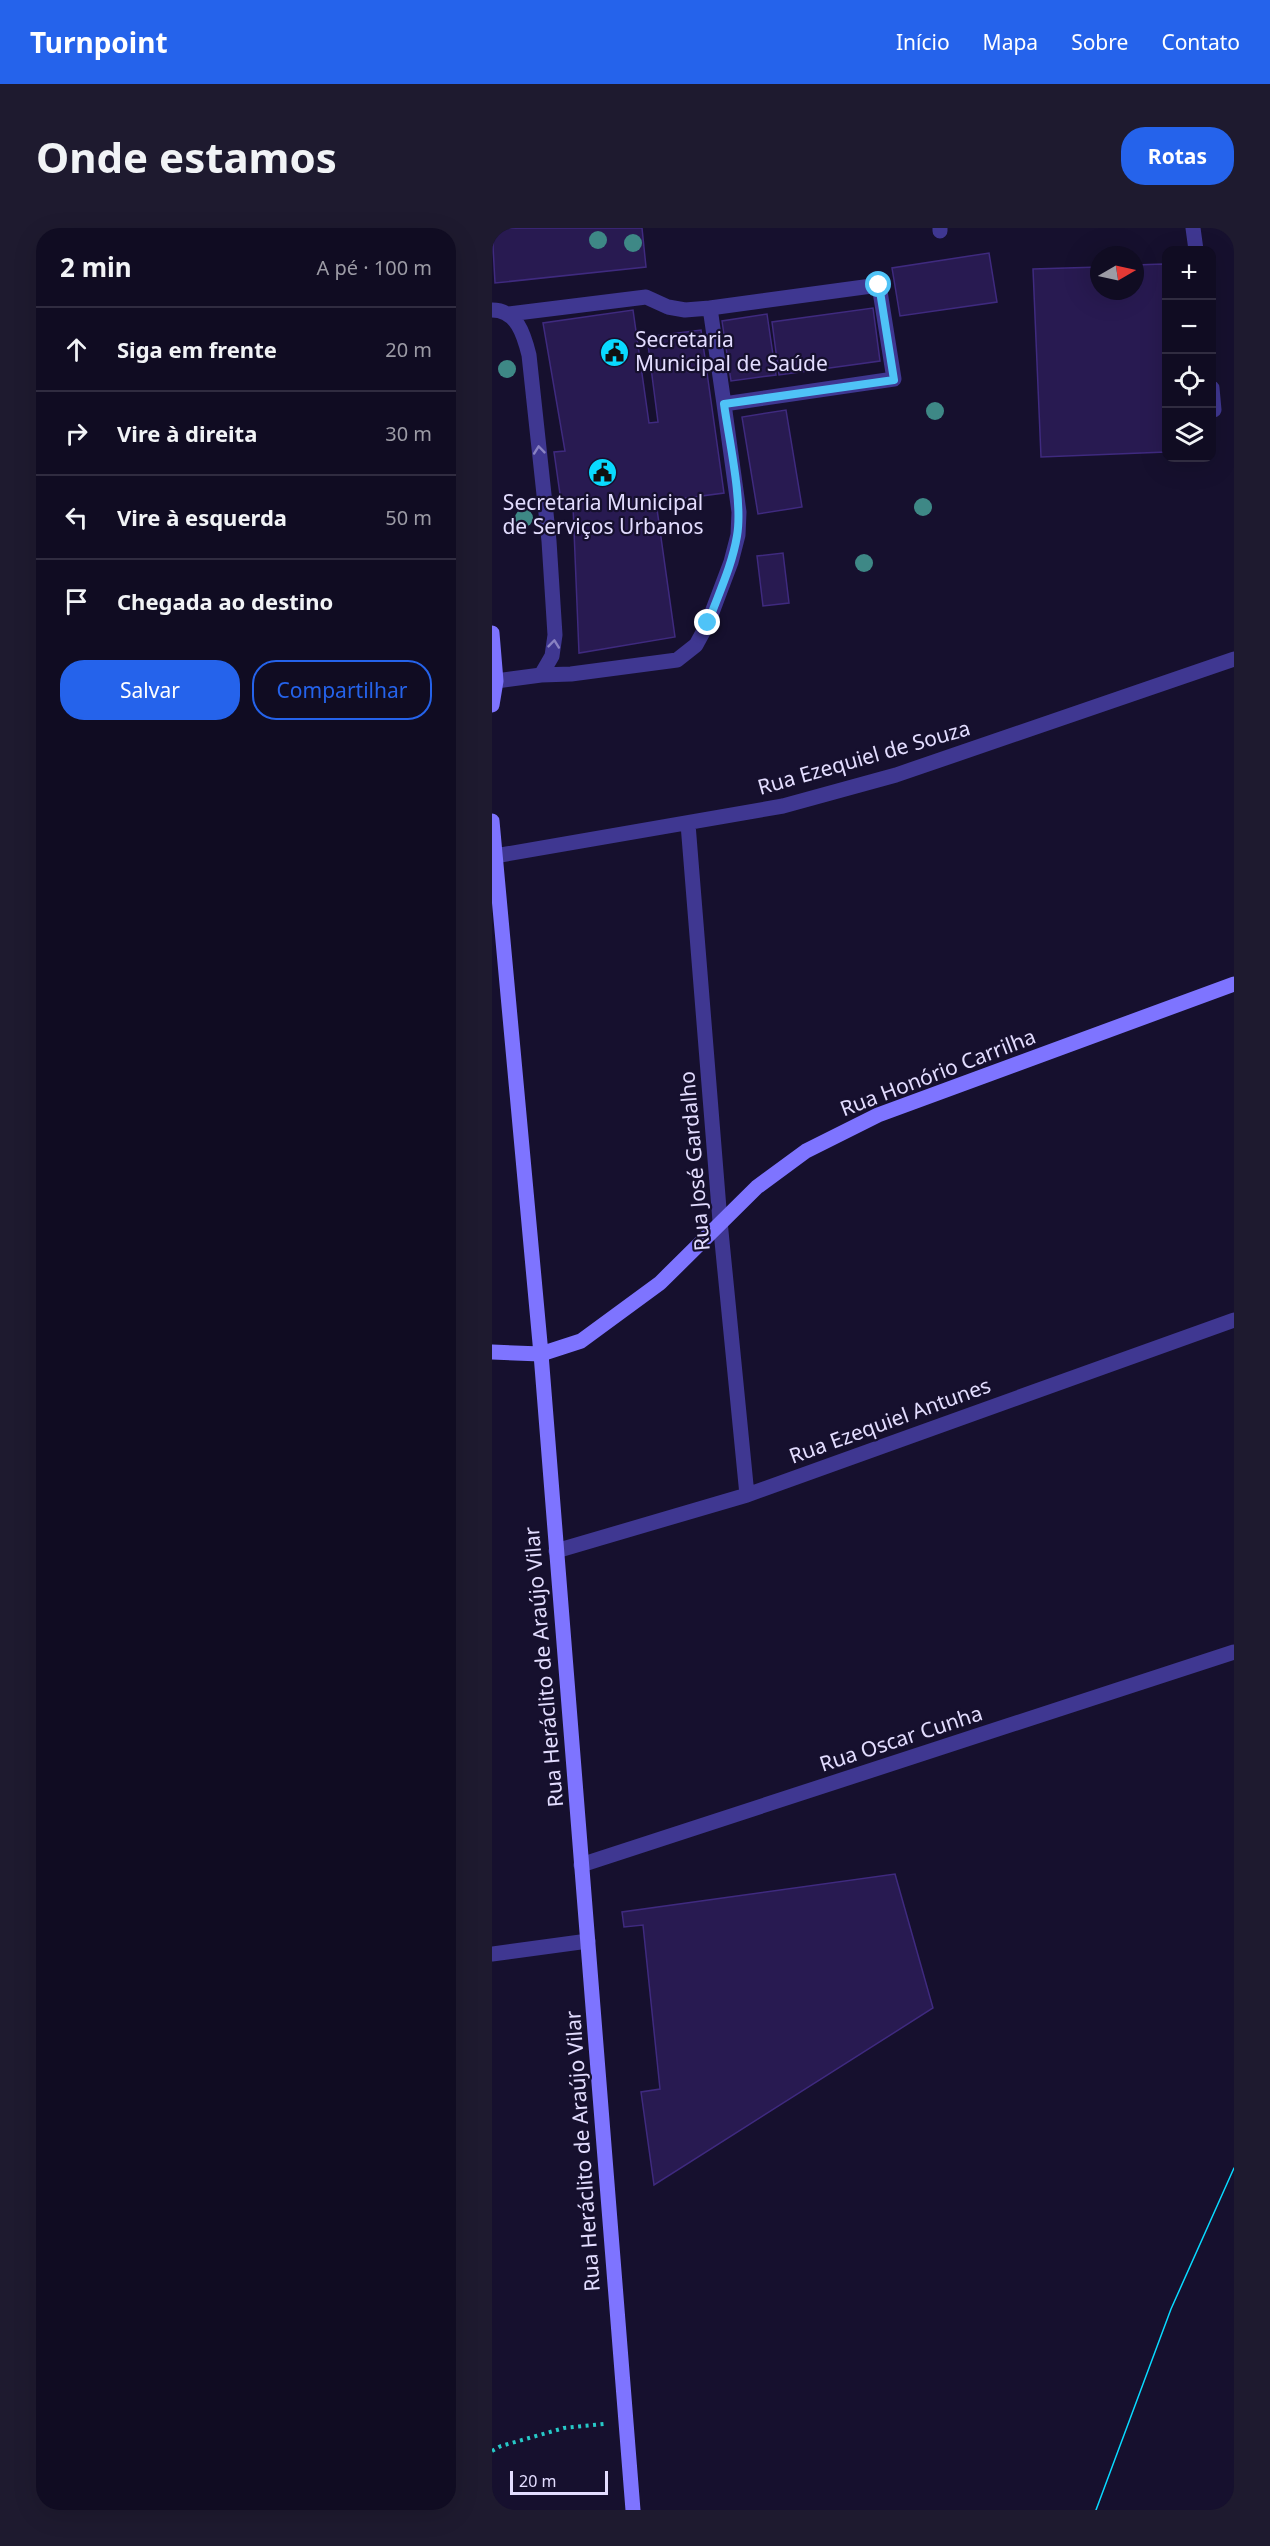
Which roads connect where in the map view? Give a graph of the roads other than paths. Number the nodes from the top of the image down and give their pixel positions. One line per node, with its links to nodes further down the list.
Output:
1 (1193, 228): 2 (street)
2 (1195, 246)
3 (710, 308): 5 (street); 6 (street); 6 (street)
4 (492, 310): 5 (street)
5 (509, 314): 9 (street, one-way to 5)
6 (724, 404): 9 (street)
7 (492, 633): 10 (main road)
8 (1234, 659): 13 (street, Rua Ezequiel de Souza)
9 (541, 675): 10 (street)
10 (496, 681): 11 (main road)
11 (492, 705)
12 (492, 821): 14 (main road, Rua Heráclito de Araújo Vilar)
13 (688, 824): 14 (street, Rua Ezequiel de Souza); 16 (street, Rua José Gardalho)
14 (495, 856): 19 (main road, Rua Heráclito de Araújo Vilar)
15 (1234, 984): 16 (main road, Rua Honório Carrilha)
16 (720, 1221): 19 (main road, Rua Honório Carrilha); 20 (street, Rua José Gardalho)
17 (1234, 1320): 20 (street, Rua Ezequiel Antunes)
18 (492, 1352): 19 (main road)
19 (541, 1354): 21 (main road, Rua Heráclito de Araújo Vilar)
20 (747, 1495): 21 (street, Rua Ezequiel Antunes)
21 (556, 1551): 23 (main road, Rua Heráclito de Araújo Vilar)
22 (1234, 1652): 23 (street, Rua Oscar Cunha)
23 (581, 1865): 24 (main road, Rua Heráclito de Araújo Vilar)
24 (588, 1941): 25 (street); 26 (main road, Rua Heráclito de Araújo Vilar)
25 (492, 1954)
26 (633, 2510)

